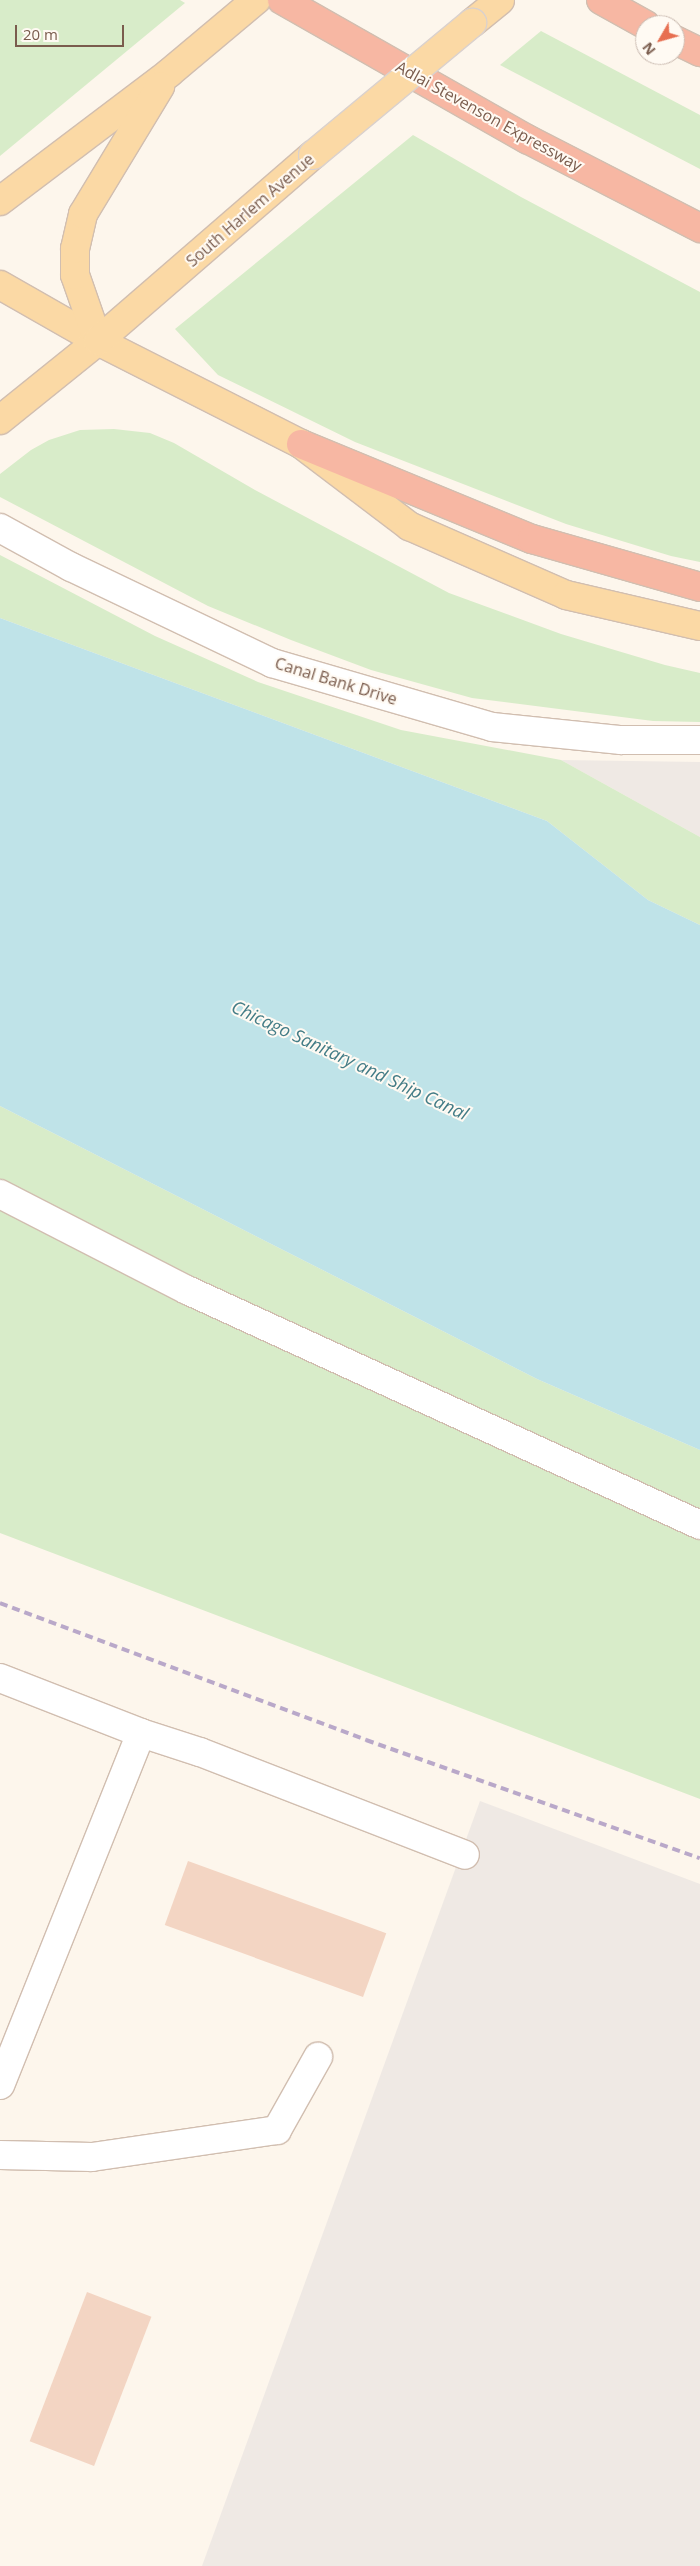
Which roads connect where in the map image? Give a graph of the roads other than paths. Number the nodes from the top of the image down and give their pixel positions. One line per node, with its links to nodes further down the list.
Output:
1 (256, 0): 8 (main road)
2 (282, 0): 10 (highway, Adlai Stevenson Expressway)
3 (500, 0): 12 (main road, South Harlem Avenue, bridge)
4 (601, 0): 5 (highway)
5 (635, 19)
6 (685, 45): 7 (highway)
7 (700, 52)
8 (169, 73): 9 (main road); 12 (main road)
9 (0, 202)
10 (700, 228)
11 (0, 285): 12 (main road)
12 (98, 341): 13 (main road, South Harlem Avenue); 14 (main road)
13 (0, 420)
14 (301, 444): 16 (highway); 17 (main road)
15 (0, 528): 18 (street, Canal Bank Drive)
16 (700, 587)
17 (700, 626)
18 (700, 740)
19 (0, 1194): 20 (street)
20 (700, 1525)
21 (0, 1678): 22 (street)
22 (141, 1733): 23 (street); 25 (street)
23 (465, 1855)
24 (318, 2058): 26 (street)
25 (0, 2085)
26 (0, 2155)

